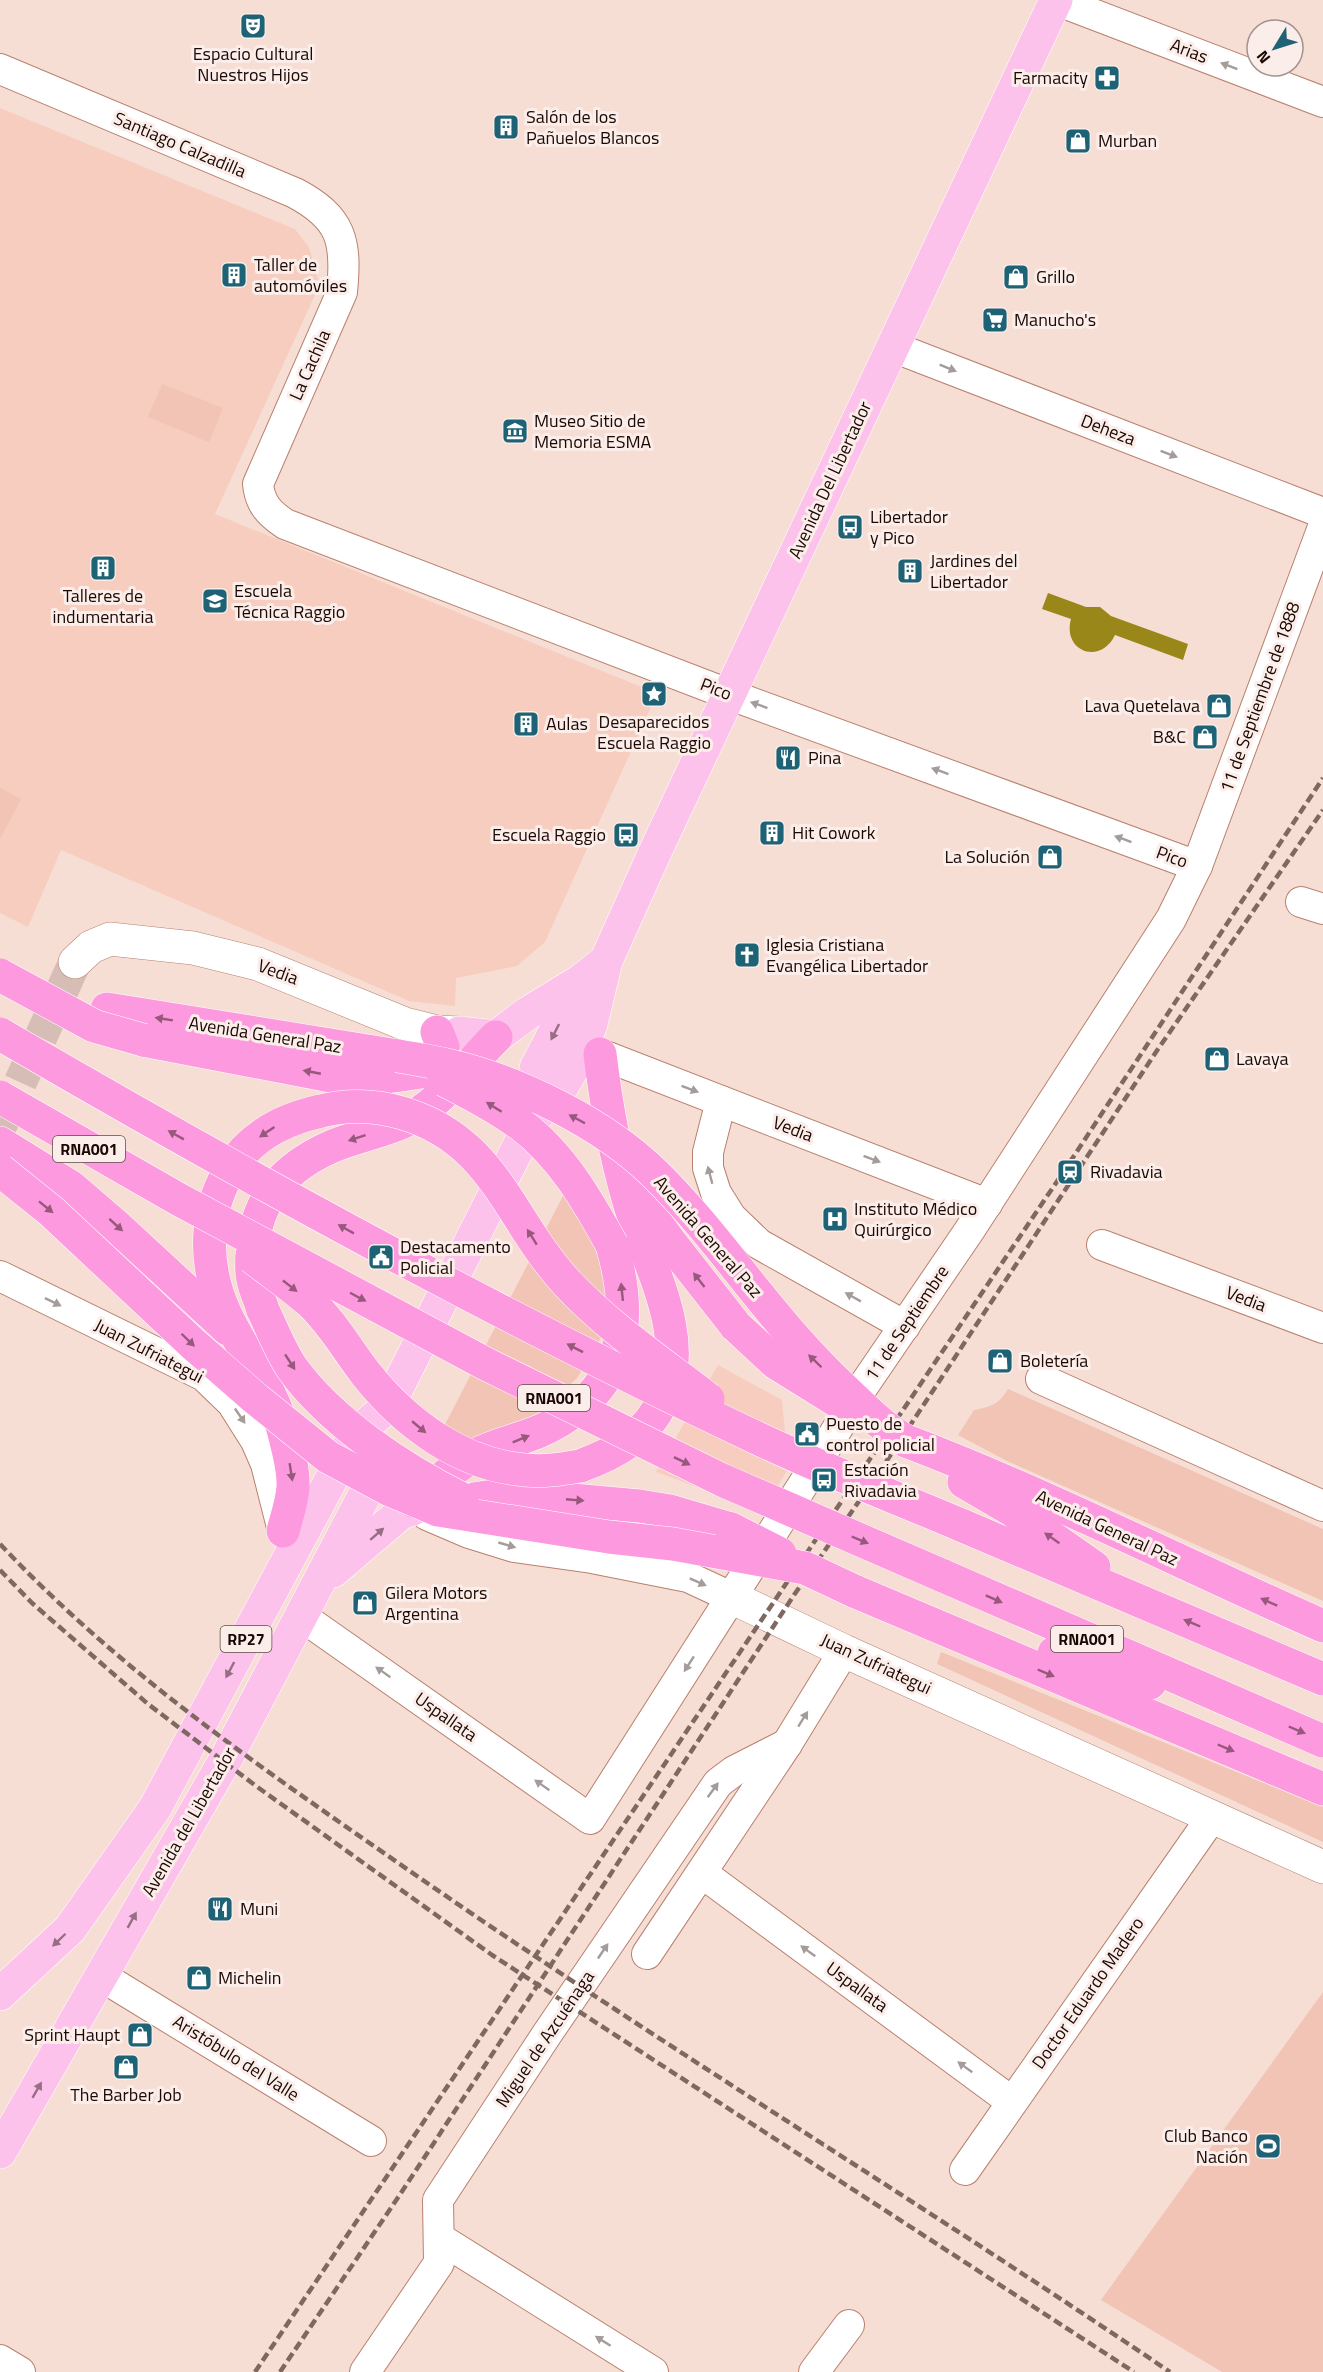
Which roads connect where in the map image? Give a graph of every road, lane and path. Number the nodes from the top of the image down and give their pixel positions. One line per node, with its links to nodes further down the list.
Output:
1 (1056, 0): 3 (street, Arias, one-way to 1); 5 (main road, Avenida Del Libertador)
2 (0, 69): 4 (street, Santiago Calzadilla)
3 (1323, 102)
4 (342, 243): 6 (street, La Cachila)
5 (893, 347): 7 (street, Deheza, one-way to 7); 9 (main road, Avenida Del Libertador)
6 (258, 484): 9 (street, Pico)
7 (1323, 513)
8 (1323, 527): 10 (street, 11 de Septiembre de 1888)
9 (728, 694): 10 (street, Pico, one-way to 9); 12 (main road, Avenida Del Libertador)
10 (1197, 866): 25 (street, 11 de Septiembre)
11 (83, 954): 16 (street, Vedia)
12 (594, 970): 15 (main road, Avenida Del Libertador); 16 (main road); 20 (main road, Avenida Del Libertador, one-way to 20)
13 (0, 973): 16 (highway, one-way to 13, bridge); 17 (highway, Avenida General Paz, one-way to 13)
14 (0, 1034): 34 (highway, RNA001, one-way to 14, bridge)
15 (596, 1039): 19 (street, Vedia, one-way to 19); 20 (main road, Avenida Del Libertador); 23 (highway)
16 (469, 1043): 39 (highway, one-way to 39, bridge)
17 (398, 1056): 33 (highway, Avenida General Paz, one-way to 17, bridge); 38 (highway, one-way to 17, bridge)
18 (0, 1098): 24 (highway, RNA001, bridge)
19 (721, 1101): 25 (street, Vedia, one-way to 25); 28 (street, Avenida General Paz, one-way to 19)
20 (531, 1122): 32 (main road, Avenida Del Libertador)
21 (0, 1143): 30 (highway, one-way to 30)
22 (0, 1170): 39 (highway, one-way to 39, bridge)
23 (621, 1173): 24 (highway, one-way to 23, bridge); 33 (highway, one-way to 23, bridge)
24 (178, 1199): 51 (highway, RNA001, one-way to 51, bridge)
25 (987, 1204): 28 (street, 11 de Septiembre)
26 (1102, 1245): 29 (street, Vedia)
27 (0, 1276): 40 (street, Juan Zufriategui, one-way to 40)
28 (904, 1326): 45 (street, 11 de Septiembre)
29 (1323, 1328)
30 (241, 1341): 34 (highway, one-way to 30, bridge); 40 (highway, one-way to 40)
31 (1041, 1379): 37 (street)
32 (388, 1406): 35 (main road, Avenida Del Libertador); 36 (main road, Avenida Del Libertador)
33 (897, 1435): 46 (highway, one-way to 33); 48 (highway, Avenida General Paz, one-way to 33)
34 (759, 1439): 46 (highway, RNA001, bridge)
35 (337, 1470): 42 (main road, Avenida del Libertador / RP27)
36 (369, 1487): 43 (main road, Avenida del Libertador / RP27)
37 (1323, 1506)
38 (408, 1511): 41 (highway, one-way to 41, bridge); 43 (main road, one-way to 38); 45 (street, Juan Zufriategui, one-way to 45)
39 (505, 1520): 41 (highway, bridge)
40 (283, 1531): 42 (main road)
41 (805, 1568): 44 (highway, bridge)
42 (283, 1570): 60 (main road, Avenida del Libertador / RP27, one-way to 60)
43 (320, 1582): 47 (main road, Avenida del Libertador / RP27)
44 (855, 1591): 51 (highway); 54 (highway, one-way to 54)
45 (730, 1596): 47 (street, Uspallata, one-way to 47); 49 (street, Juan Zufriategui)
46 (1152, 1606): 50 (highway, RNA001, one-way to 46)
47 (301, 1616): 59 (main road, Avenida del Libertador / RP27, one-way to 47)
48 (1323, 1626)
49 (844, 1651): 53 (street, one-way to 49); 55 (street, Juan Zufriategui)
50 (1323, 1679)
51 (1233, 1703): 52 (highway, RNA001, one-way to 52)
52 (1323, 1741)
53 (787, 1744): 57 (street); 65 (street, Miguel de Azcuénaga, one-way to 53)
54 (1323, 1789)
55 (1212, 1817): 56 (street, Juan Zufriategui); 61 (street, Doctor Eduardo Madero)
56 (1323, 1867)
57 (702, 1873): 58 (street); 61 (street, Uspallata, one-way to 57)
58 (647, 1954)
59 (101, 1976): 62 (street, Aristóbulo del Valle); 63 (main road, Avenida del Libertador / RP27, one-way to 59)
60 (0, 1994)
61 (1012, 2102): 64 (street, Doctor Eduardo Madero)
62 (371, 2141)
63 (0, 2152)
64 (965, 2170)
65 (439, 2238): 69 (street, Miguel de Azcuénaga); 70 (street, one-way to 65)
66 (849, 2325): 71 (street)
67 (0, 2360): 68 (street)
68 (20, 2372)
69 (365, 2372)
70 (653, 2372)
71 (814, 2372)

